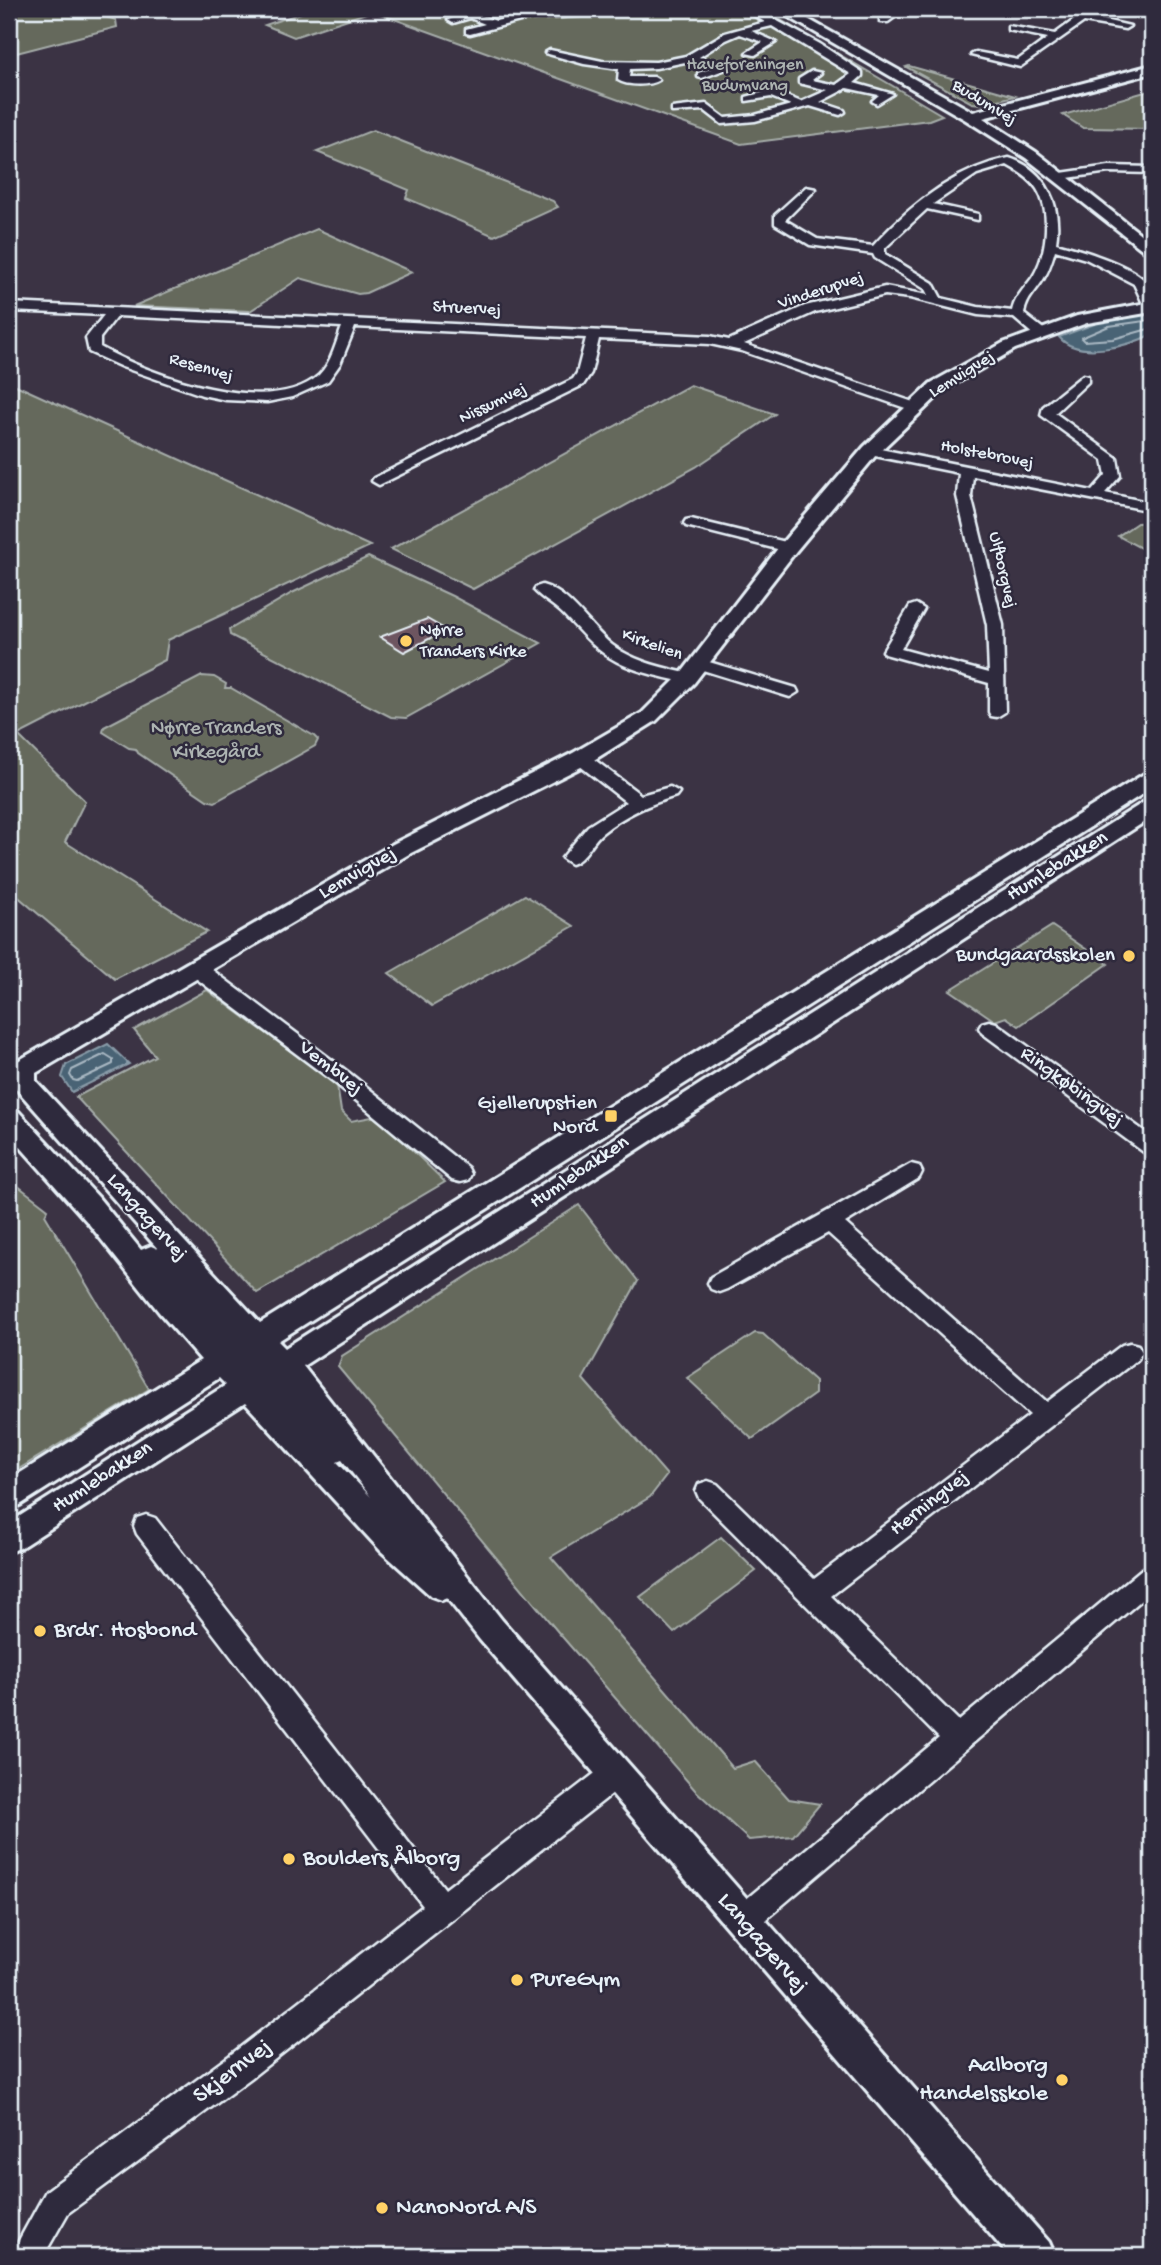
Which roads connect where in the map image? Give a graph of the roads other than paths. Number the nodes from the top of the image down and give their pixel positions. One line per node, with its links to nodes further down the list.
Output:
1 (617, 9): 2 (street); 7 (street)
2 (636, 9)
3 (748, 9): 12 (street)
4 (781, 9): 34 (street, Budumvej)
5 (901, 9): 11 (street)
6 (1137, 9): 9 (street)
7 (543, 11): 13 (street)
8 (1086, 12): 14 (street); 18 (street)
9 (1152, 13)
10 (453, 20): 13 (street)
11 (884, 20)
12 (774, 23): 17 (street); 28 (street)
13 (494, 24): 16 (street)
14 (1125, 26)
15 (1012, 28): 18 (street)
16 (470, 31)
17 (741, 31): 20 (street); 22 (street)
18 (1056, 37): 21 (street)
19 (550, 53): 23 (street)
20 (751, 53)
21 (976, 55)
22 (690, 58): 23 (street); 26 (street)
23 (625, 65): 27 (street)
24 (1152, 69): 34 (street)
25 (816, 73): 28 (street)
26 (702, 75)
27 (654, 80)
28 (841, 86): 30 (street); 31 (street)
29 (750, 99): 31 (street)
30 (877, 101)
31 (805, 103): 33 (street); 35 (street)
32 (676, 110): 35 (street)
33 (840, 112)
34 (971, 117): 38 (street, Budumvej)
35 (745, 118): 36 (street)
36 (759, 128)
37 (1152, 170): 38 (street)
38 (1061, 176): 43 (street, Budumvej)
39 (810, 189): 44 (street)
40 (925, 205): 41 (street); 42 (street); 44 (street)
41 (974, 216)
42 (1049, 245): 49 (street); 51 (street)
43 (1152, 250)
44 (878, 251): 45 (street)
45 (908, 275): 46 (street); 47 (street)
46 (885, 291): 47 (street, Vinderupvej); 55 (street, Vinderupvej)
47 (935, 300): 51 (street, Vinderupvej)
48 (9, 307): 50 (street, Struervej)
49 (1152, 307): 53 (street, Lemvigvej)
50 (113, 312): 52 (street, Struervej); 52 (street, Resenvej)
51 (1018, 315): 53 (street)
52 (350, 323): 54 (street, Struervej)
53 (1041, 334): 57 (street, Lemvigvej)
54 (593, 335): 55 (street, Struervej); 60 (street, Nissumvej)
55 (732, 344): 57 (street, Struervej)
56 (1083, 379): 61 (street)
57 (914, 407): 58 (street, Lemvigvej)
58 (870, 450): 59 (street, Holstebrovej); 64 (street, Lemvigvej)
59 (966, 471): 61 (street, Holstebrovej); 68 (street, Ulfborgvej)
60 (379, 481)
61 (1095, 496): 62 (street, Holstebrovej)
62 (1152, 507)
63 (691, 523): 64 (street)
64 (789, 547): 67 (street, Lemvigvej)
65 (541, 590): 67 (street, Kirkelien)
66 (916, 609): 68 (street)
67 (694, 671): 69 (street); 71 (street, Lemvigvej)
68 (997, 680): 70 (street, Ulfborgvej)
69 (790, 692)
70 (997, 712)
71 (580, 758): 74 (street); 77 (street, Lemvigvej)
72 (1152, 779): 86 (street, Humlebakken)
73 (670, 792): 74 (street)
74 (638, 802): 76 (street)
75 (1152, 807): 88 (street, Humlebakken)
76 (571, 858)
77 (196, 968): 79 (street, Lemvigvej); 83 (street, Vembvej)
78 (989, 1028): 81 (street, Ringkøbingvej)
79 (16, 1073): 86 (street, Langagervej)
80 (9, 1118): 86 (street, Langagervej)
81 (1152, 1148)
82 (911, 1172): 84 (street)
83 (460, 1174)
84 (830, 1222): 85 (street); 89 (street)
85 (719, 1283)
86 (239, 1352): 88 (street, Langagervej); 88 (street); 91 (street, Humlebakken)
87 (1130, 1352): 89 (street, Herningvej)
88 (264, 1374): 93 (street, Humlebakken); 96 (street, Langagervej); 96 (street, Langagervej)
89 (1046, 1415): 95 (street, Herningvej)
90 (708, 1491): 95 (street)
91 (9, 1496)
92 (146, 1526): 99 (street)
93 (9, 1539)
94 (1152, 1576): 97 (street)
95 (814, 1594): 97 (street)
96 (491, 1630): 98 (street, Langagervej)
97 (958, 1738): 100 (street)
98 (617, 1773): 99 (street, Skjernvej); 100 (street, Langagervej)
99 (443, 1909): 101 (street, Skjernvej)
100 (742, 1922): 102 (street, Langagervej)
101 (33, 2244)
102 (1034, 2256)

